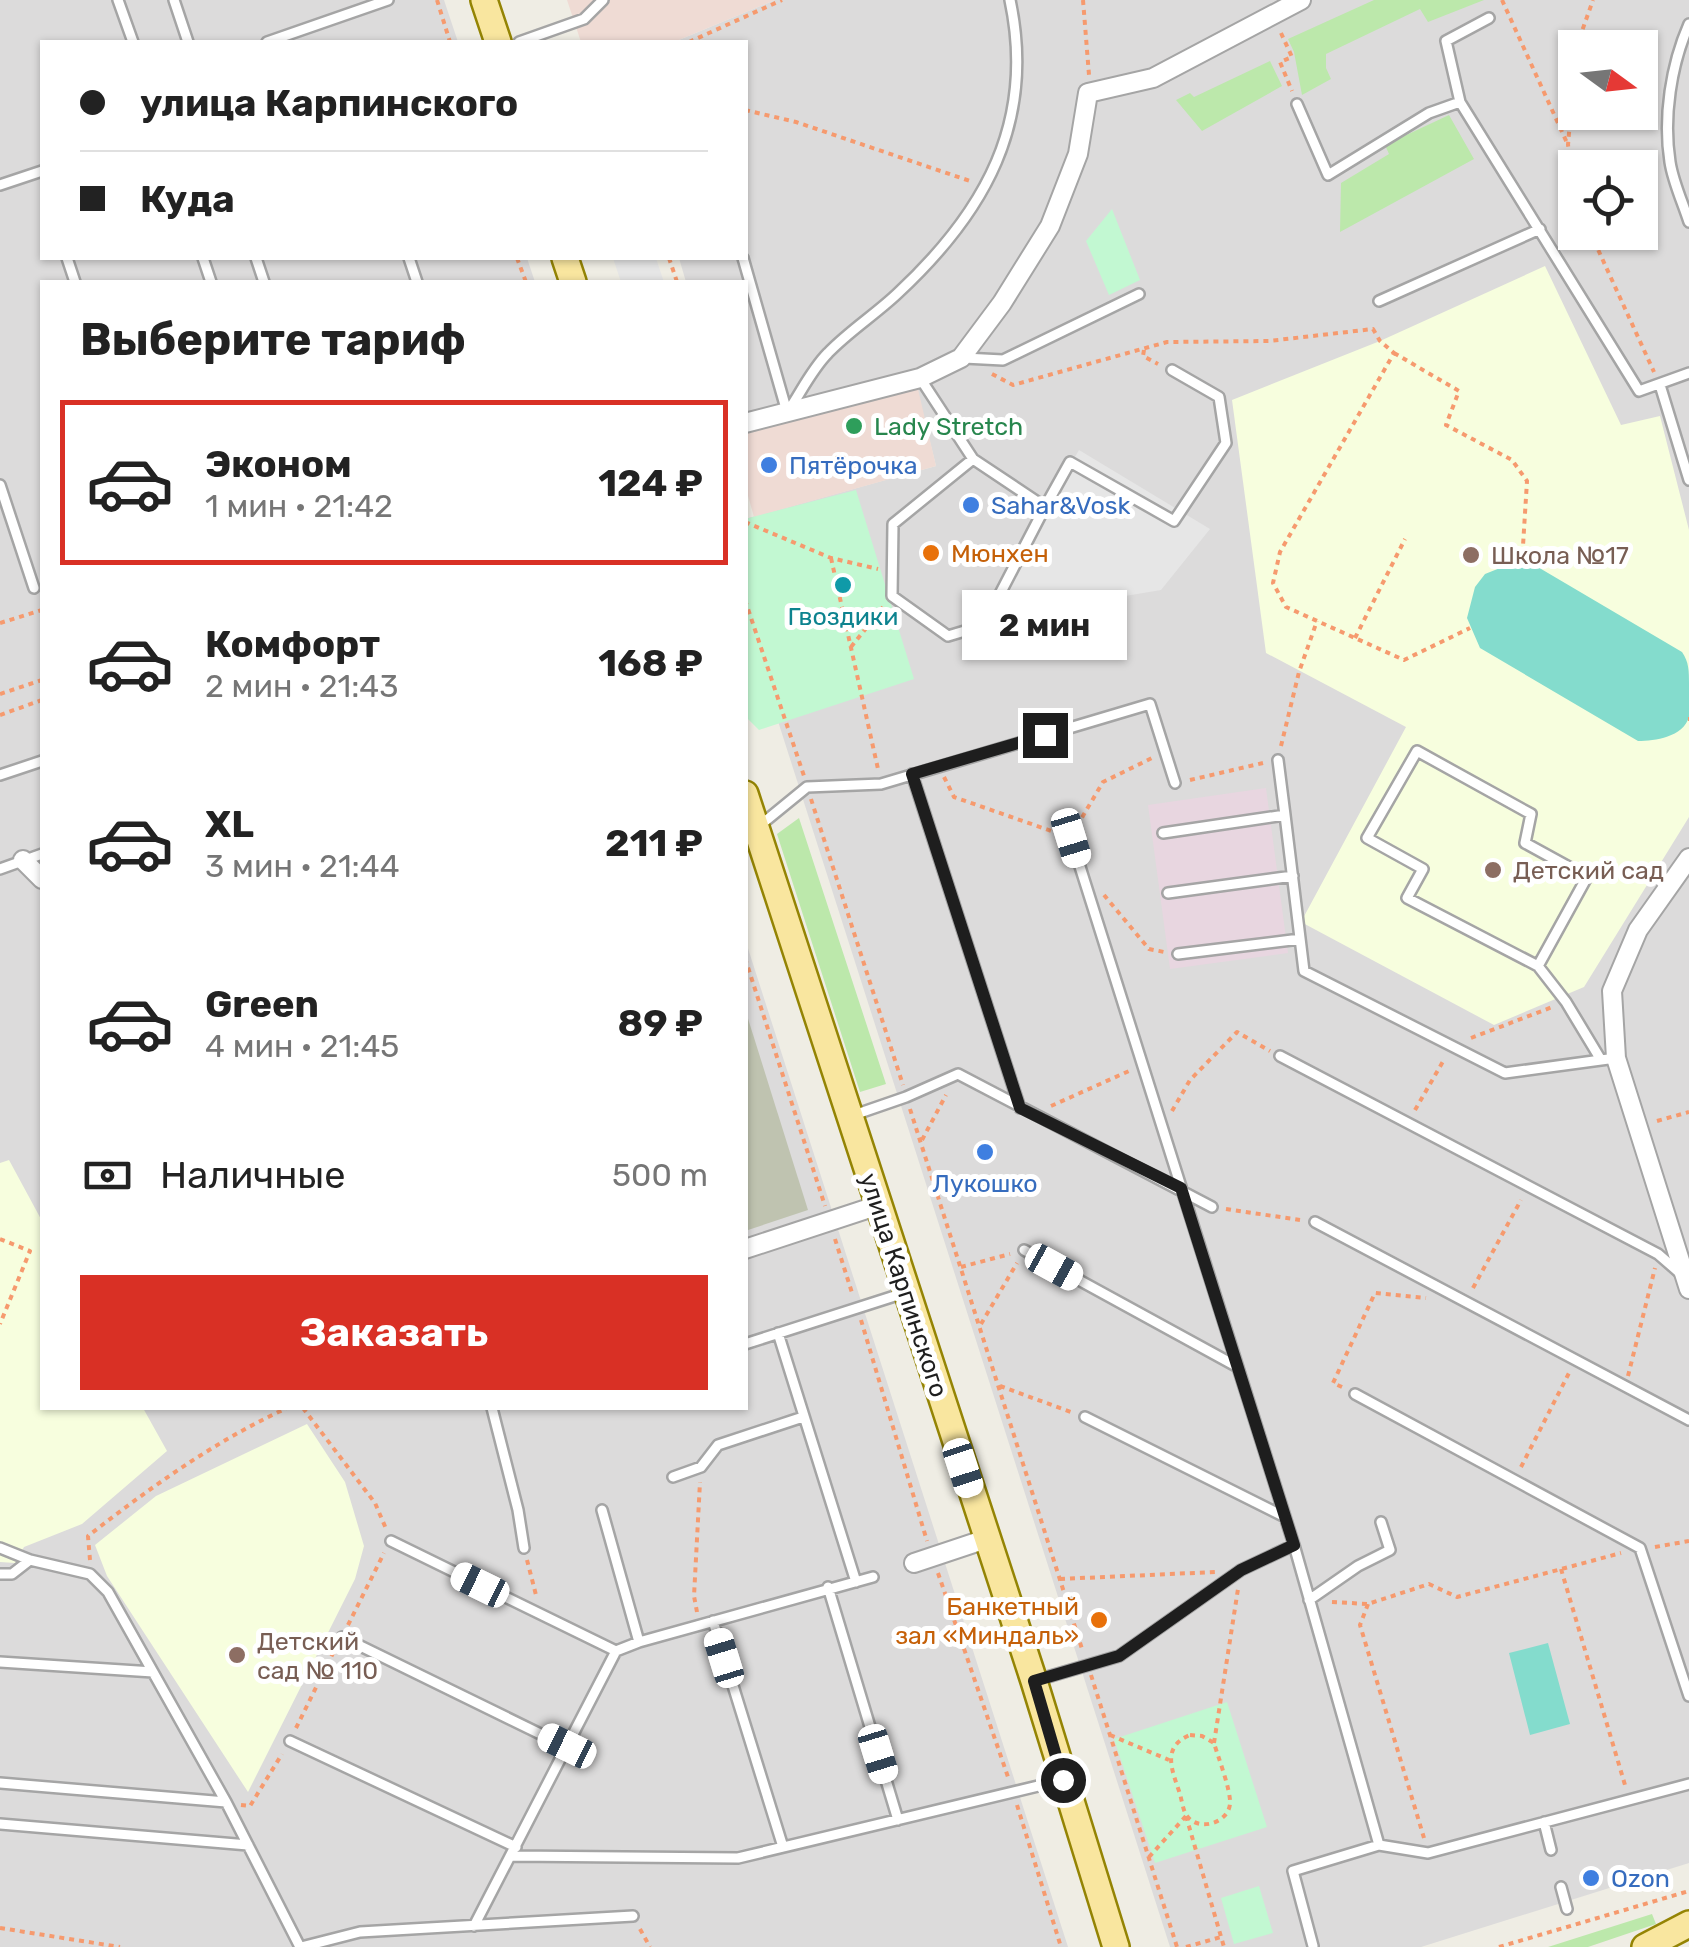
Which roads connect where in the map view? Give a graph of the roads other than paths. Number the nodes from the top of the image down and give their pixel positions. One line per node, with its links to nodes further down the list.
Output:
1 (118, 0): 11 (lane)
2 (174, 0): 12 (lane)
3 (388, 0): 10 (lane)
4 (484, 0): 15 (main road)
5 (603, 0): 16 (lane)
6 (1010, 0): 31 (lane)
7 (1301, 0): 26 (street)
8 (1489, 18): 17 (lane)
9 (1689, 24): 21 (lane)
10 (306, 29): 13 (lane); 14 (lane)
11 (131, 40)
12 (187, 40)
13 (273, 40)
14 (310, 40)
15 (497, 40)
16 (524, 40)
17 (1460, 102): 18 (lane); 22 (lane)
18 (1297, 104)
19 (40, 172): 20 (lane)
20 (0, 185)
21 (1689, 222)
22 (1540, 229): 25 (lane); 30 (lane)
23 (744, 260): 31 (lane)
24 (1139, 294): 26 (lane)
25 (1379, 302)
26 (961, 358): 29 (street)
27 (1172, 370): 37 (lane)
28 (1689, 373): 30 (lane)
29 (920, 378): 31 (street); 34 (lane)
30 (1660, 385): 33 (lane)
31 (787, 412): 32 (street)
32 (748, 422)
33 (1686, 455): 35 (lane)
34 (972, 459): 37 (lane); 40 (lane)
35 (1689, 480)
36 (0, 485): 38 (lane)
37 (1045, 507): 39 (lane)
38 (34, 588)
39 (988, 617)
40 (968, 630)
41 (1278, 760): 47 (lane)
42 (40, 762): 44 (lane)
43 (912, 774): 45 (lane); 48 (lane); 63 (lane)
44 (0, 776)
45 (1175, 784)
46 (748, 802): 48 (main road, улица Карпинского)
47 (1285, 815): 49 (lane); 55 (lane)
48 (758, 827): 64 (main road, улица Карпинского)
49 (1163, 834)
50 (1071, 838): 65 (lane)
51 (40, 855): 53 (lane)
52 (1689, 858): 62 (street)
53 (23, 860): 54 (lane); 56 (street)
54 (0, 869)
55 (1292, 876): 57 (lane); 58 (lane)
56 (40, 877)
57 (1168, 894)
58 (1300, 939): 59 (lane); 62 (lane)
59 (1178, 954)
60 (1538, 966): 60 (lane); 62 (lane)
61 (1280, 1056): 71 (lane)
62 (1609, 1059): 71 (street)
63 (1020, 1108): 64 (lane); 65 (lane)
64 (850, 1116): 66 (main road, улица Карпинского)
65 (1181, 1188): 67 (lane); 75 (lane)
66 (879, 1205): 69 (street); 72 (main road, улица Карпинского)
67 (1212, 1206)
68 (1315, 1222): 80 (lane)
69 (748, 1247)
70 (1024, 1250): 75 (lane)
71 (1687, 1284)
72 (906, 1292): 73 (lane); 85 (main road, улица Карпинского)
73 (778, 1334): 74 (lane); 78 (lane)
74 (748, 1343)
75 (1236, 1366): 83 (lane)
76 (1355, 1394): 104 (lane)
77 (493, 1410): 89 (lane)
78 (803, 1417): 81 (lane); 94 (lane)
79 (1085, 1417): 83 (lane)
80 (1689, 1420)
81 (674, 1477)
82 (602, 1510): 99 (lane)
83 (1286, 1517): 87 (lane)
84 (1381, 1522): 96 (lane)
85 (986, 1539): 91 (street); 103 (main road, улица Карпинского)
86 (390, 1540): 100 (lane)
87 (1294, 1545): 96 (lane); 103 (lane)
88 (0, 1548): 90 (lane)
89 (524, 1548)
90 (30, 1560): 92 (lane); 102 (lane)
91 (923, 1560)
92 (0, 1574)
93 (873, 1576): 94 (lane)
94 (856, 1582): 95 (lane)
95 (828, 1587): 97 (lane); 111 (lane)
96 (1309, 1600): 115 (lane)
97 (713, 1620): 99 (lane); 116 (lane)
98 (342, 1637): 106 (lane)
99 (639, 1642): 100 (lane)
100 (616, 1651): 106 (lane)
101 (0, 1662): 102 (lane)
102 (153, 1672): 110 (lane)
103 (1034, 1681): 107 (main road, улица Карпинского)
104 (1689, 1696)
105 (290, 1741): 118 (lane)
106 (567, 1746): 118 (lane)
107 (1063, 1780): 111 (lane); 126 (main road, улица Карпинского)
108 (0, 1783): 110 (lane)
109 (1689, 1784): 112 (lane)
110 (226, 1802): 114 (lane)
111 (898, 1820): 116 (lane)
112 (1544, 1822): 115 (lane); 117 (lane)
113 (0, 1824): 114 (lane)
114 (248, 1845): 125 (lane)
115 (1379, 1845): 124 (lane)
116 (783, 1848): 118 (lane)
117 (1550, 1850)
118 (513, 1851): 123 (lane)
119 (1561, 1887): 120 (lane)
120 (1567, 1909)
121 (633, 1916): 123 (lane)
122 (1689, 1924): 127 (main road)
123 (474, 1926): 125 (lane)
124 (1313, 1946)
125 (300, 1947)
126 (1116, 1947)
127 (1645, 1947)

